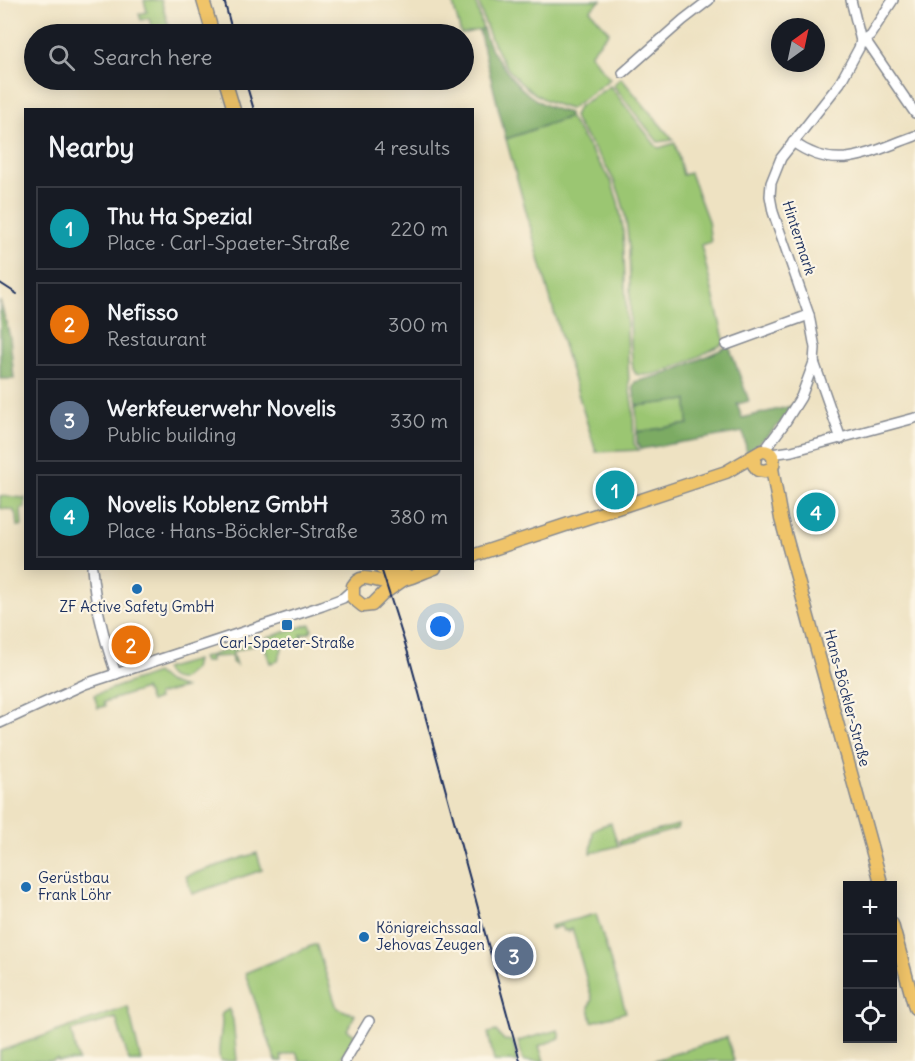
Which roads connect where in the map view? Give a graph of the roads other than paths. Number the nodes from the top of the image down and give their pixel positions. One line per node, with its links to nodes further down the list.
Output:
1 (203, 0): 5 (main road)
2 (709, 0): 7 (street)
3 (852, 0): 6 (street)
4 (893, 0): 6 (street, Hintermark)
5 (210, 24)
6 (861, 41): 10 (street); 12 (street, Hintermark)
7 (623, 73)
8 (228, 90): 9 (main road)
9 (233, 108)
10 (915, 113)
11 (915, 136): 12 (street)
12 (793, 142): 13 (street, Hintermark)
13 (809, 315): 14 (street); 15 (street, Hintermark)
14 (726, 345)
15 (814, 363): 17 (street, Hintermark); 18 (street, Hintermark)
16 (915, 418): 17 (street)
17 (841, 439): 18 (street)
18 (765, 461): 19 (main road); 29 (main road, Hans-Böckler-Straße)
19 (474, 555)
20 (92, 570): 27 (street)
21 (384, 570): 24 (main road)
22 (430, 570): 24 (main road)
23 (371, 576): 24 (main road); 25 (main road); 26 (main road)
24 (408, 578): 26 (main road)
25 (356, 585): 26 (main road); 27 (street)
26 (380, 596)
27 (116, 674): 28 (street)
28 (0, 723)
29 (881, 881)
30 (895, 935): 31 (main road)
31 (915, 1008)
32 (369, 1020): 33 (street)
33 (345, 1061)

